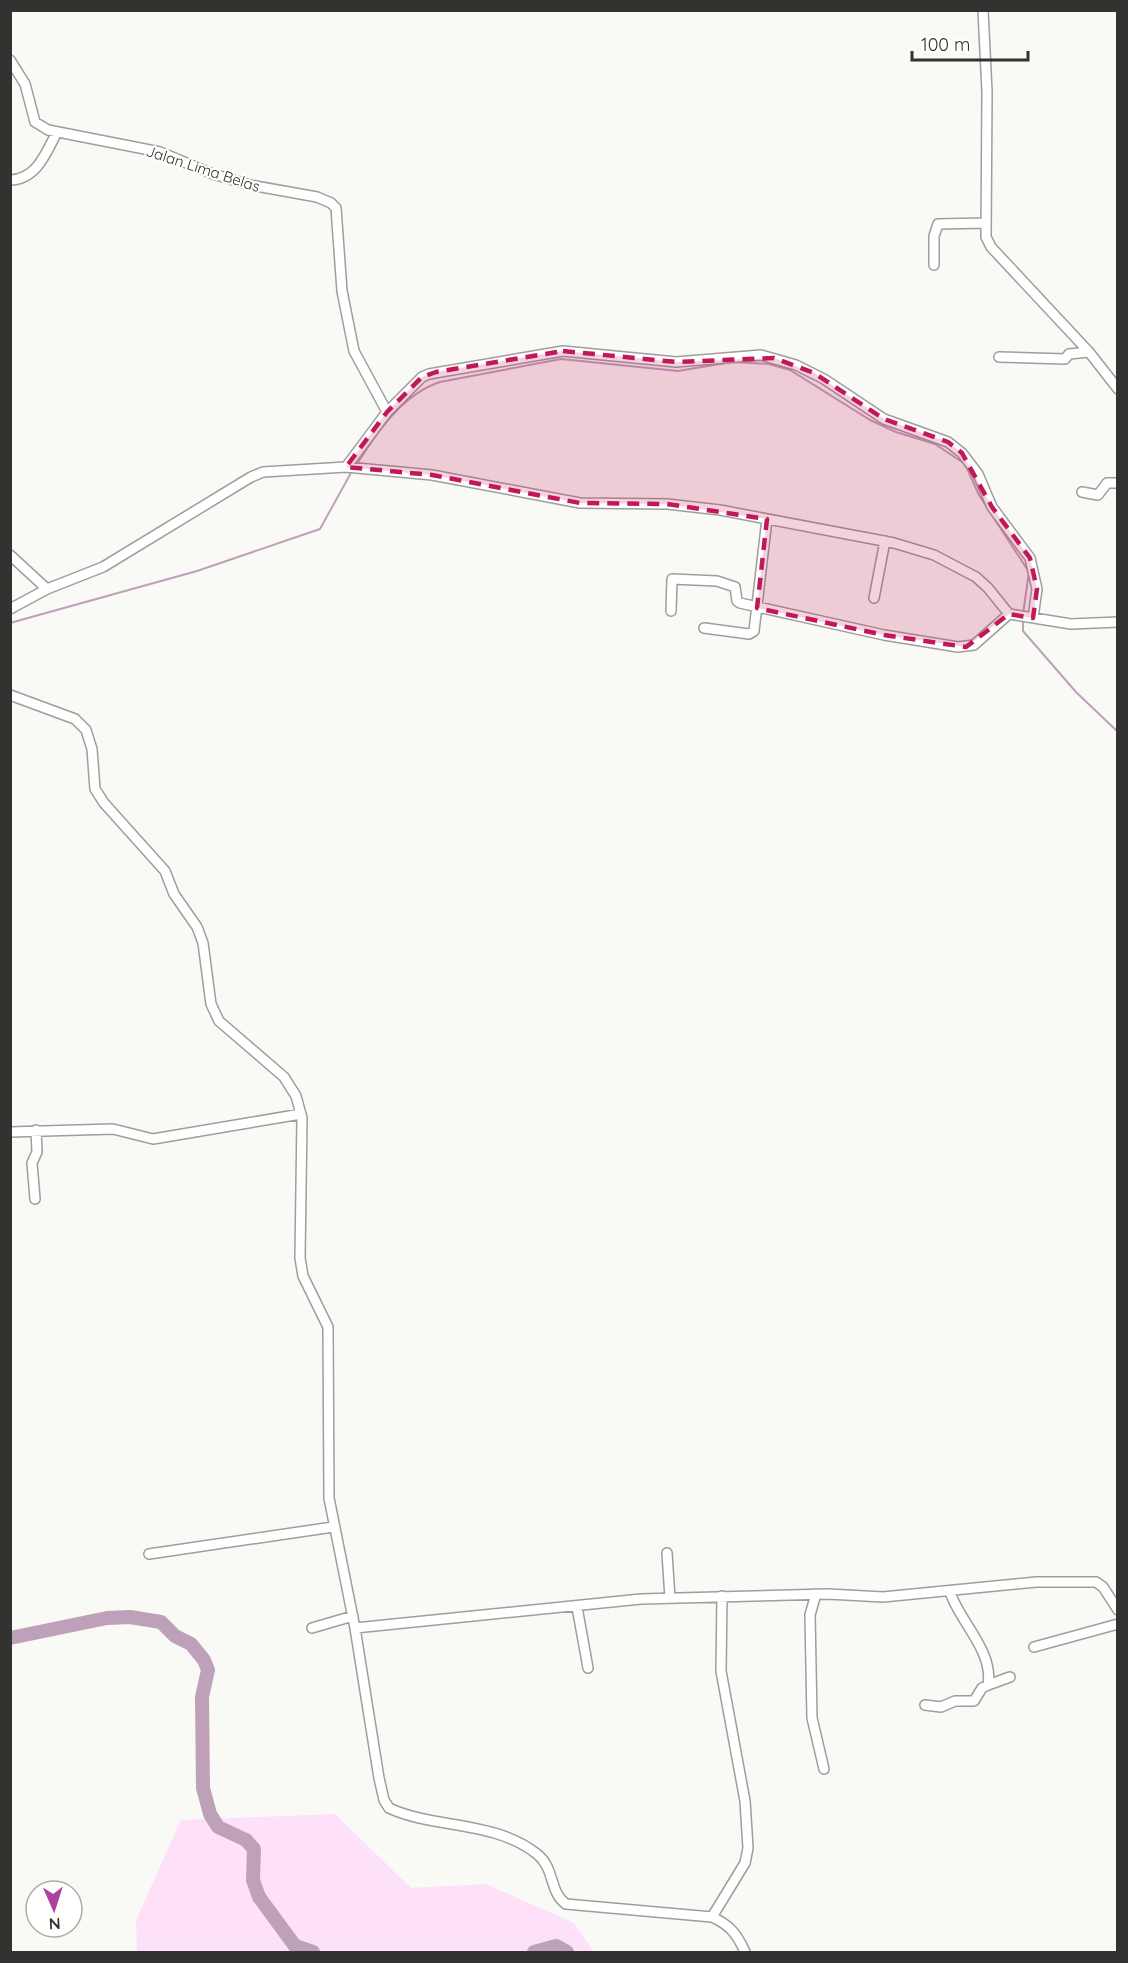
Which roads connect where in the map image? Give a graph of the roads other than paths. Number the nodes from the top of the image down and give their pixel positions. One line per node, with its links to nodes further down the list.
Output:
1 (984, 10): 5 (street)
2 (10, 60): 3 (street, Jalan Lima Belas)
3 (57, 132): 4 (street); 10 (street, Jalan Lima Belas)
4 (10, 180)
5 (985, 223): 6 (street); 7 (street)
6 (934, 265)
7 (1089, 352): 8 (street); 9 (street)
8 (999, 357)
9 (1118, 388)
10 (387, 412): 11 (street); 23 (street)
11 (349, 467): 14 (street); 17 (street)
12 (1118, 483): 13 (street)
13 (1082, 492)
14 (767, 519): 15 (street); 19 (street)
15 (885, 541): 18 (street); 22 (street)
16 (10, 555): 17 (street)
17 (47, 589): 20 (street)
18 (874, 598)
19 (757, 608): 21 (street); 22 (street); 25 (street)
20 (10, 609)
21 (671, 611)
22 (1011, 614): 23 (street)
23 (1031, 618): 24 (street)
24 (1118, 622)
25 (704, 628)
26 (10, 695): 27 (street)
27 (301, 1114): 28 (street); 31 (street)
28 (36, 1130): 29 (street); 30 (street)
29 (10, 1132)
30 (34, 1199)
31 (333, 1527): 33 (street); 40 (street)
32 (667, 1552): 37 (street)
33 (149, 1554)
34 (950, 1592): 35 (street); 39 (street); 47 (street)
35 (816, 1594): 36 (street); 49 (street)
36 (722, 1596): 37 (street); 50 (street)
37 (670, 1598): 38 (street)
38 (577, 1607): 43 (street); 45 (street)
39 (1118, 1610)
40 (353, 1616): 42 (street); 43 (street)
41 (1118, 1624): 44 (street)
42 (312, 1628)
43 (355, 1628): 50 (street)
44 (1034, 1647)
45 (588, 1668)
46 (1010, 1677): 47 (street)
47 (988, 1685): 48 (street)
48 (925, 1705)
49 (824, 1769)
50 (712, 1917): 51 (street)
51 (745, 1953)

